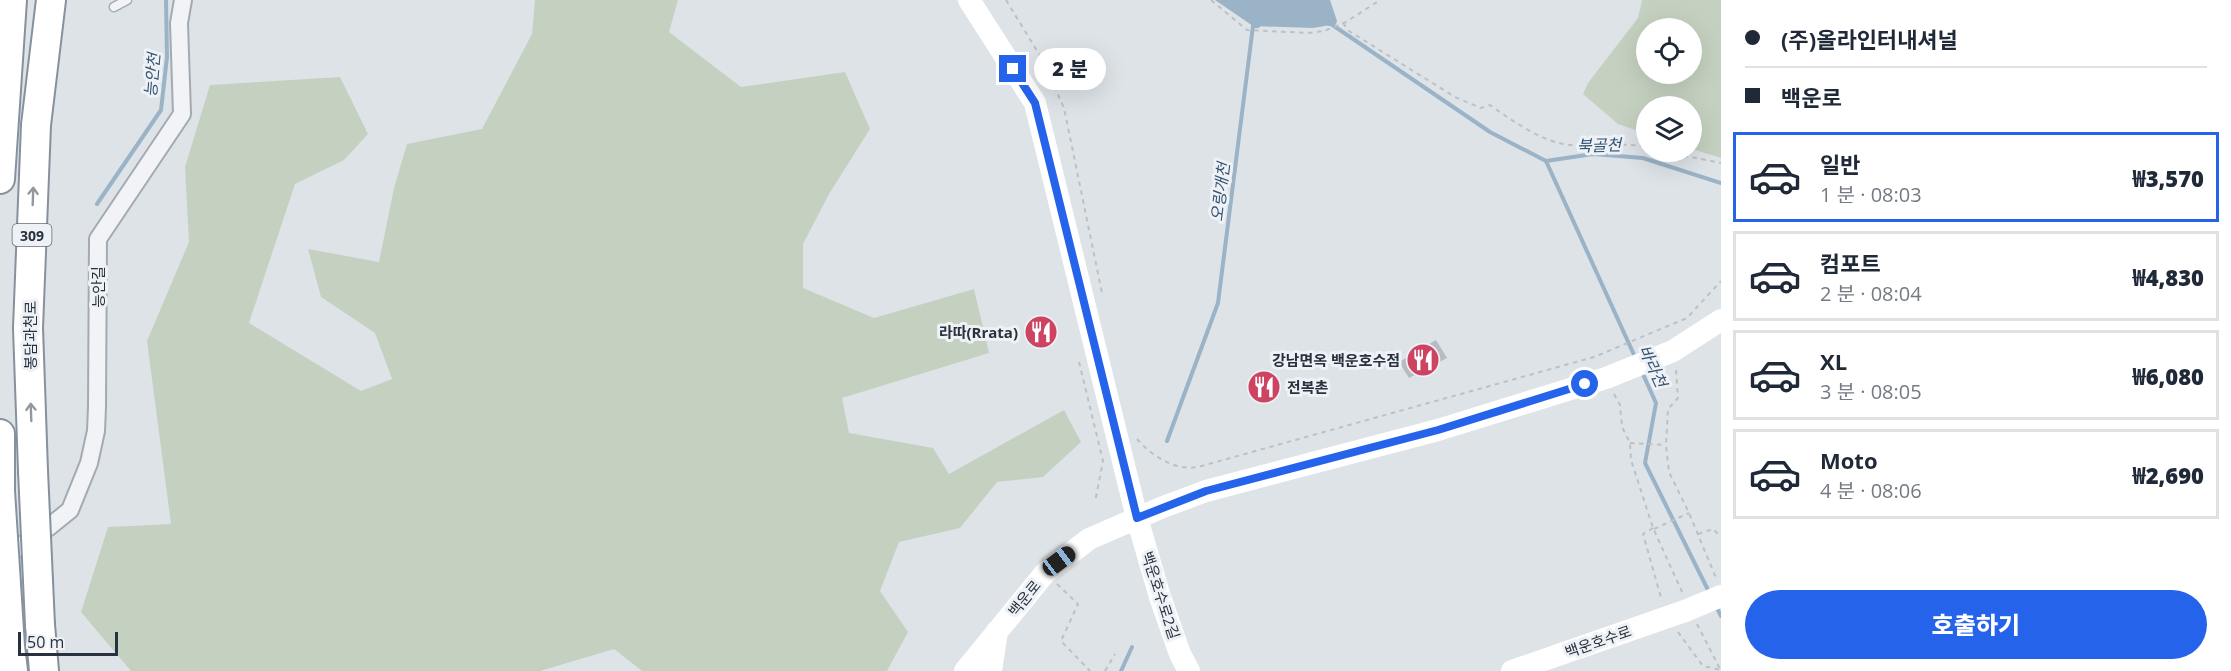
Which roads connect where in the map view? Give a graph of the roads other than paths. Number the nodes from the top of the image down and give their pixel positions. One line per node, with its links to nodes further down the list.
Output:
1 (12, 0): 7 (highway)
2 (51, 0): 16 (highway, 봉담과천로 / 309, one-way to 2, bridge)
3 (127, 0): 6 (lane)
4 (183, 0): 12 (street, 능안길)
5 (969, 0): 11 (main road)
6 (114, 7)
7 (0, 179)
8 (1721, 320): 11 (main road, 백운로)
9 (0, 434): 10 (highway)
10 (0, 491): 15 (highway, bridge)
11 (1137, 518): 14 (main road, 백운로); 19 (main road, 백운호수로2길)
12 (0, 560)
13 (1719, 589): 20 (main road, 백운호수로, bridge)
14 (997, 631): 17 (main road, 백운로); 18 (main road, 백운로)
15 (11, 658)
16 (44, 671)
17 (965, 671)
18 (991, 671)
19 (1190, 671)
20 (1512, 671)

